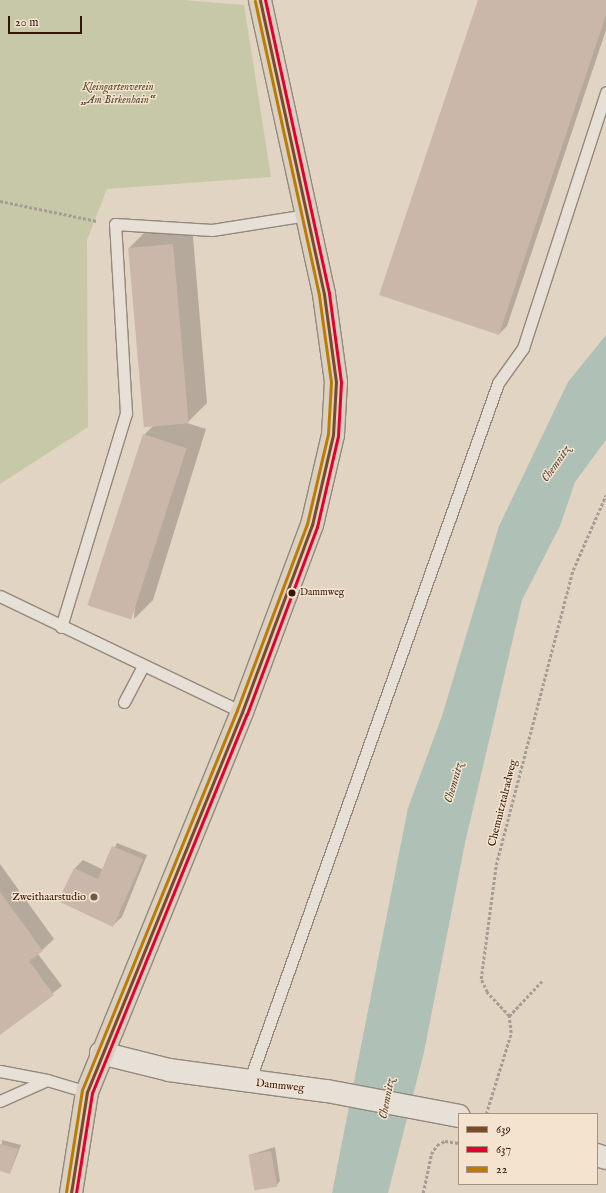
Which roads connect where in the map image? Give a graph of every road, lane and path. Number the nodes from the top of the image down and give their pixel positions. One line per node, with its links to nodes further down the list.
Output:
1 (260, 0): 4 (main road)
2 (606, 92): 17 (lane)
3 (0, 202): 5 (path)
4 (307, 215): 5 (lane); 11 (main road)
5 (115, 224): 8 (lane)
6 (606, 495): 13 (path, Chemnitztalradweg)
7 (0, 596): 8 (lane)
8 (61, 628): 9 (lane)
9 (143, 666): 10 (lane); 11 (lane)
10 (124, 702)
11 (242, 712): 14 (main road)
12 (542, 981): 13 (path)
13 (509, 1016): 20 (path)
14 (101, 1053): 17 (street, Dammweg); 18 (main road)
15 (0, 1071): 16 (lane)
16 (47, 1080): 18 (lane); 19 (lane)
17 (248, 1082): 21 (street, Dammweg)
18 (87, 1092): 23 (main road)
19 (0, 1101)
20 (486, 1113)
21 (458, 1116)
22 (458, 1143): 24 (path)
23 (71, 1193)
24 (424, 1193)

